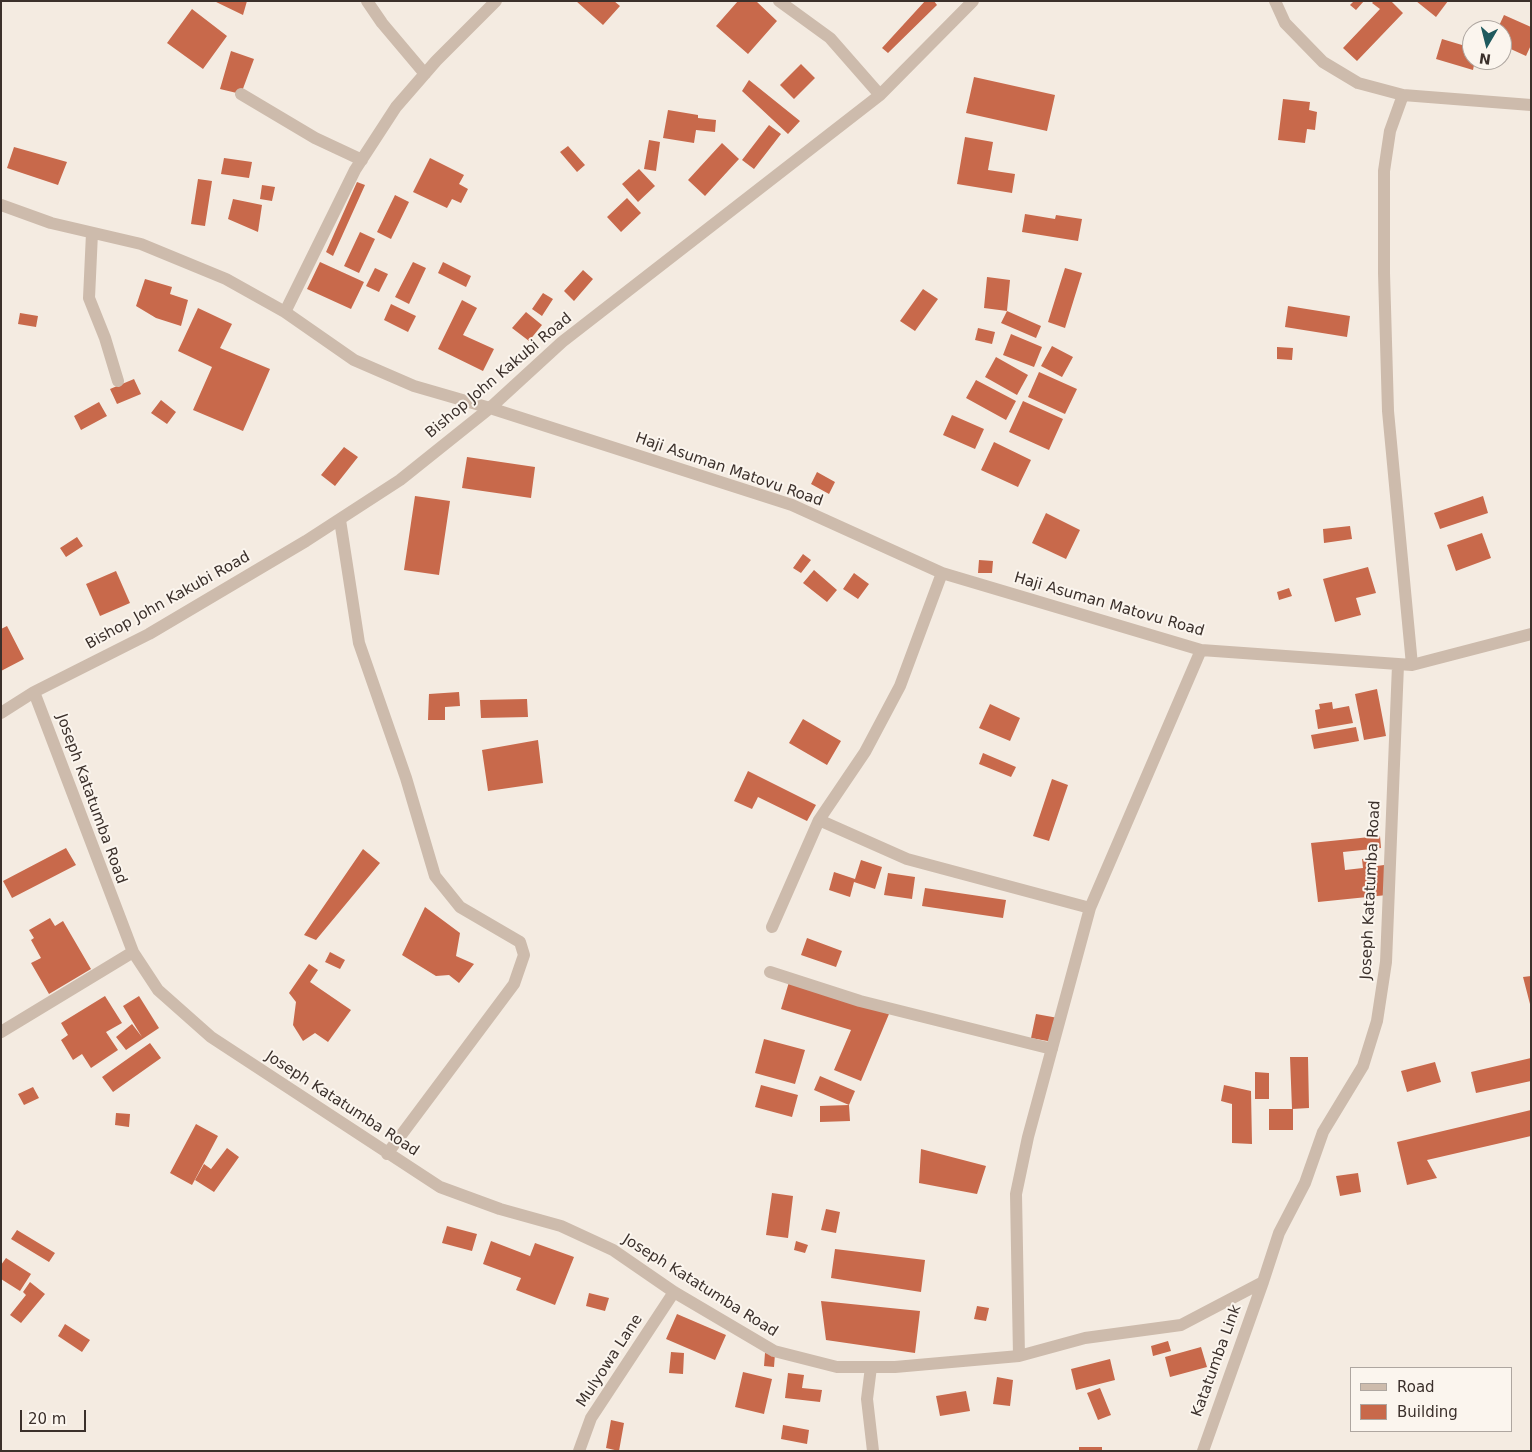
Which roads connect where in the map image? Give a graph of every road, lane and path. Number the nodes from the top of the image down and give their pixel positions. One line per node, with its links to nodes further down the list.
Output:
1 (367, 1): 6 (street)
2 (496, 1): 6 (street)
3 (779, 1): 8 (street)
4 (973, 1): 8 (street, Bishop John Kakubi Road)
5 (1275, 1): 9 (street)
6 (425, 74): 11 (street)
7 (240, 94): 11 (street)
8 (880, 95): 16 (street, Bishop John Kakubi Road)
9 (1403, 95): 10 (street); 22 (street)
10 (1531, 104)
11 (362, 160): 14 (street)
12 (1, 205): 13 (street, Haji Asuman Matovu Road)
13 (92, 233): 14 (street, Haji Asuman Matovu Road); 15 (street)
14 (286, 312): 16 (street, Haji Asuman Matovu Road)
15 (118, 381)
16 (490, 408): 17 (street, Bishop John Kakubi Road); 18 (street, Haji Asuman Matovu Road)
17 (340, 520): 23 (street, Bishop John Kakubi Road); 32 (street)
18 (942, 573): 20 (street, Haji Asuman Matovu Road); 25 (street)
19 (1531, 634): 22 (street, Haji Asuman Matovu Road)
20 (1201, 650): 21 (street, Haji Asuman Matovu Road); 26 (street)
21 (1398, 665): 22 (street, Haji Asuman Matovu Road); 33 (street, Joseph Katatumba Road)
22 (1412, 665)
23 (34, 692): 24 (street, Bishop John Kakubi Road); 28 (street, Joseph Katatumba Road)
24 (1, 712)
25 (819, 820): 26 (street); 27 (street)
26 (1090, 908): 31 (street)
27 (772, 926)
28 (133, 952): 30 (street); 32 (street, Joseph Katatumba Road)
29 (770, 972): 31 (street)
30 (1, 1032)
31 (1052, 1049): 35 (street)
32 (387, 1154): 34 (street, Joseph Katatumba Road)
33 (1262, 1282): 35 (street, Joseph Katatumba Road); 39 (street, Katatumba Link)
34 (674, 1292): 36 (street, Joseph Katatumba Road); 37 (street, Mulyowa Lane)
35 (1019, 1356): 36 (street, Joseph Katatumba Road)
36 (872, 1367): 38 (street)
37 (579, 1451)
38 (873, 1451)
39 (1203, 1451)

